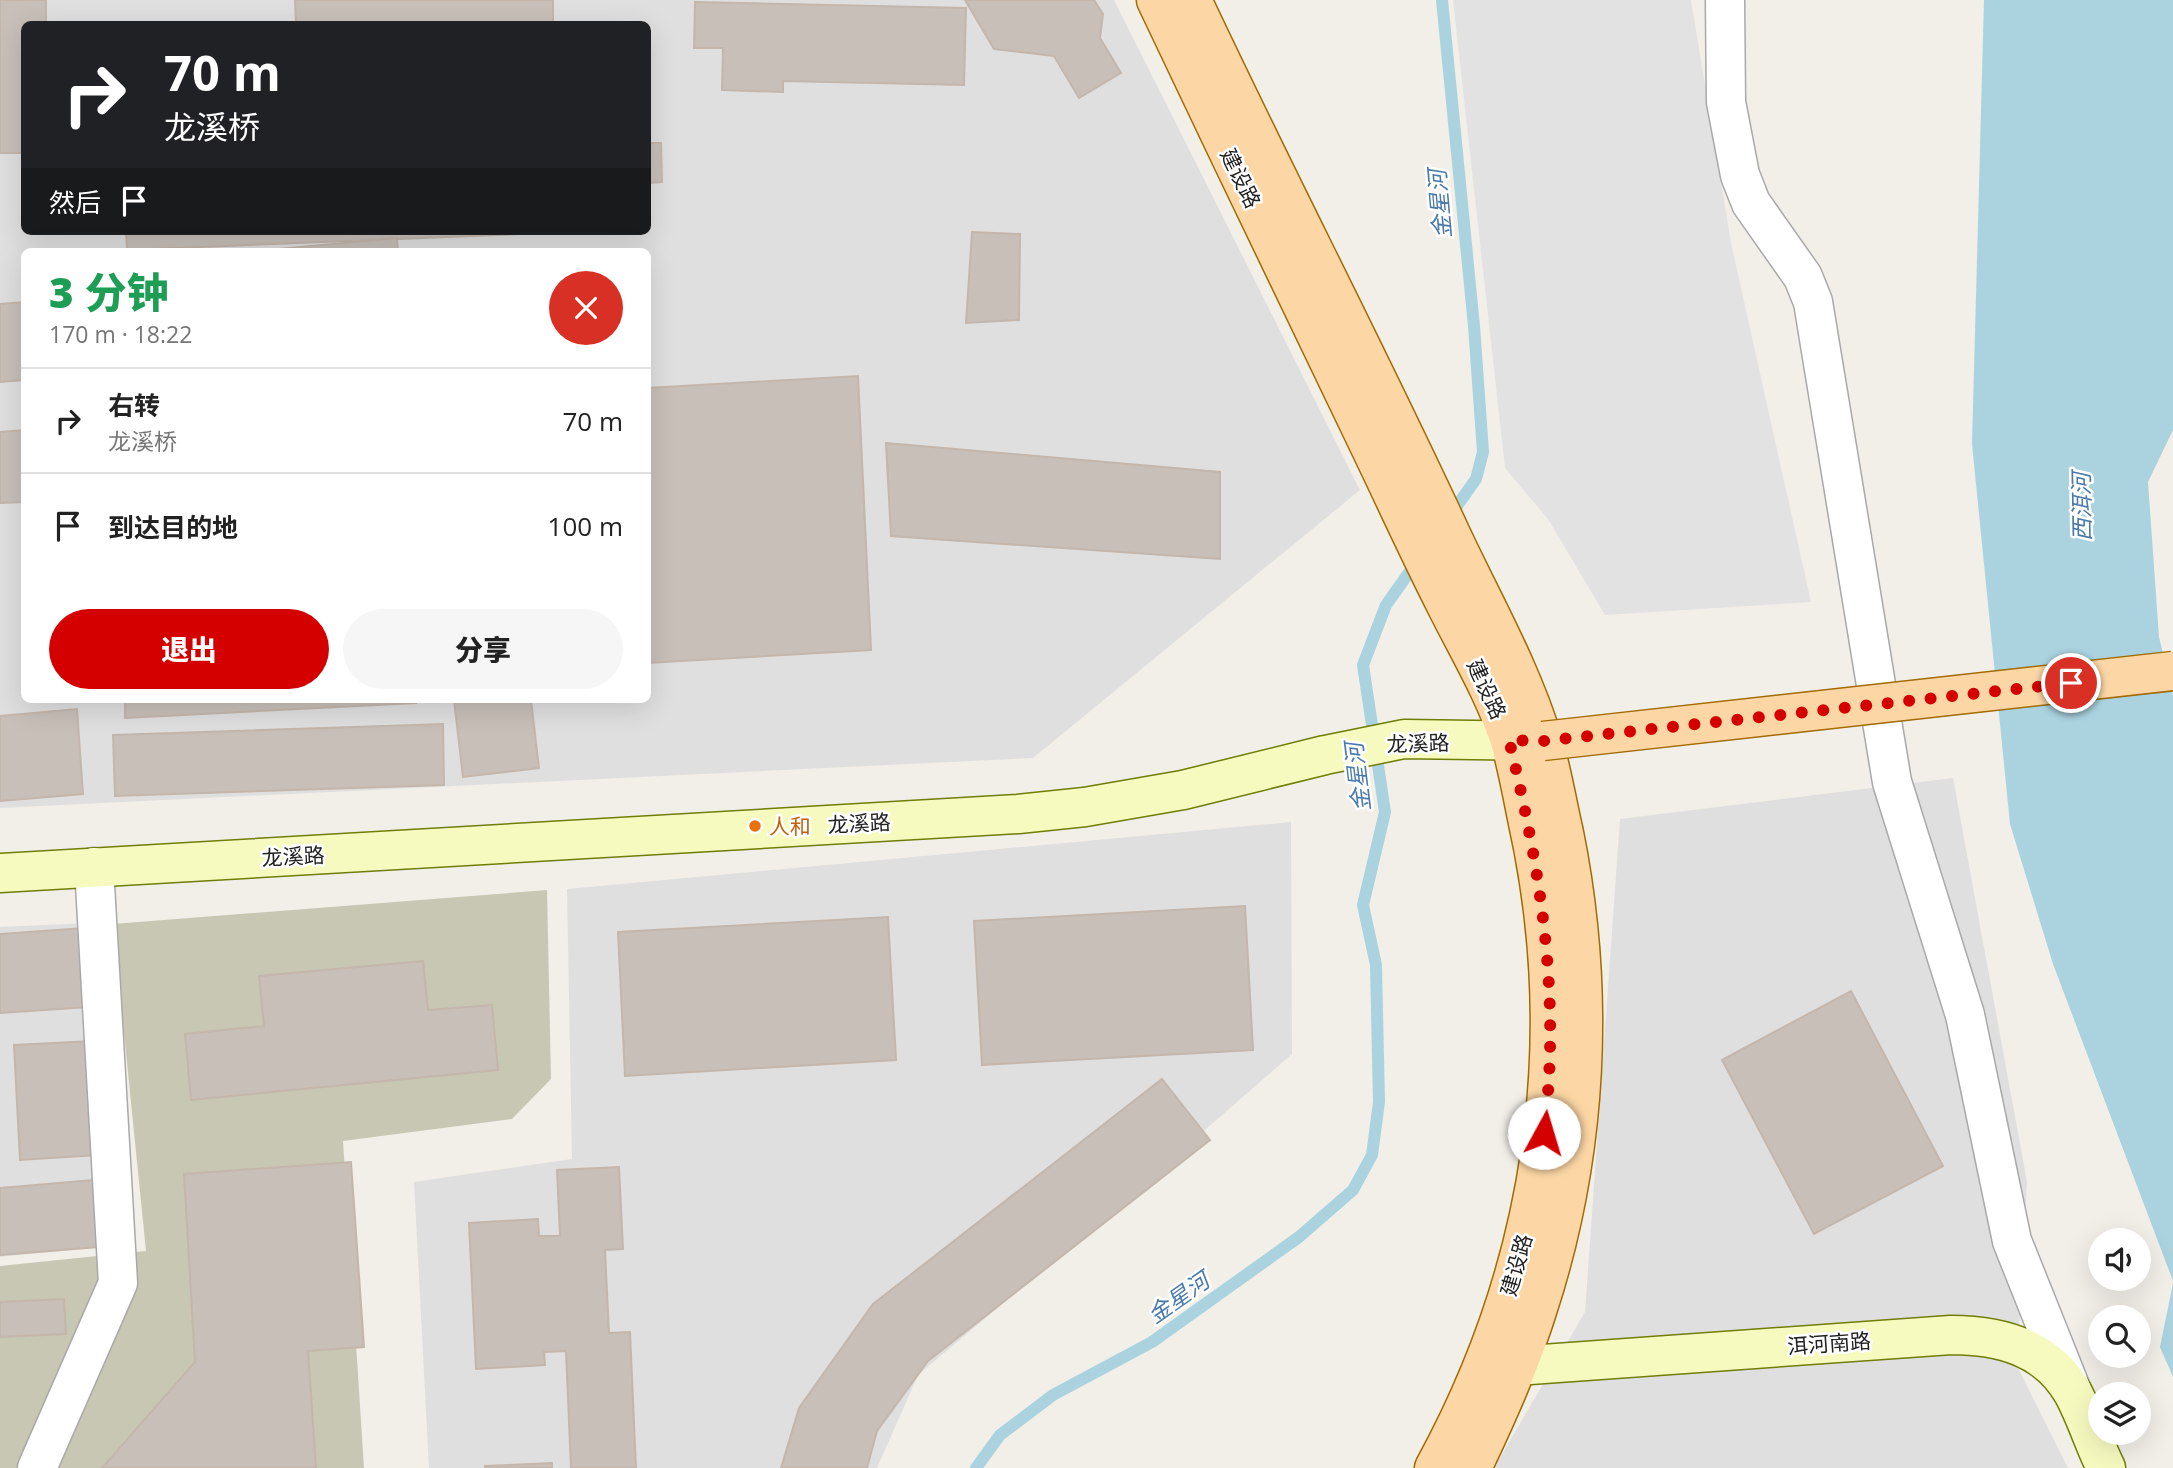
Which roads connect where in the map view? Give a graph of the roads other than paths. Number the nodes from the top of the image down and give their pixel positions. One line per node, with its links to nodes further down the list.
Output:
1 (1156, 0): 4 (main road, 建设路)
2 (1192, 0): 4 (main road, 建设路)
3 (1725, 0): 10 (street)
4 (1437, 548): 6 (main road, 建设路)
5 (2173, 671): 6 (main road, bridge)
6 (1526, 741): 7 (street, 龙溪路); 9 (main road, 建设路)
7 (94, 867): 8 (street, 龙溪路); 11 (street)
8 (0, 873)
9 (1500, 1367): 10 (street, 洱河南路); 12 (main road, 建设路); 13 (main road, 建设路)
10 (2073, 1393): 14 (street, 洱河南路)
11 (37, 1468)
12 (1434, 1468)
13 (1472, 1468)
14 (2106, 1468)

